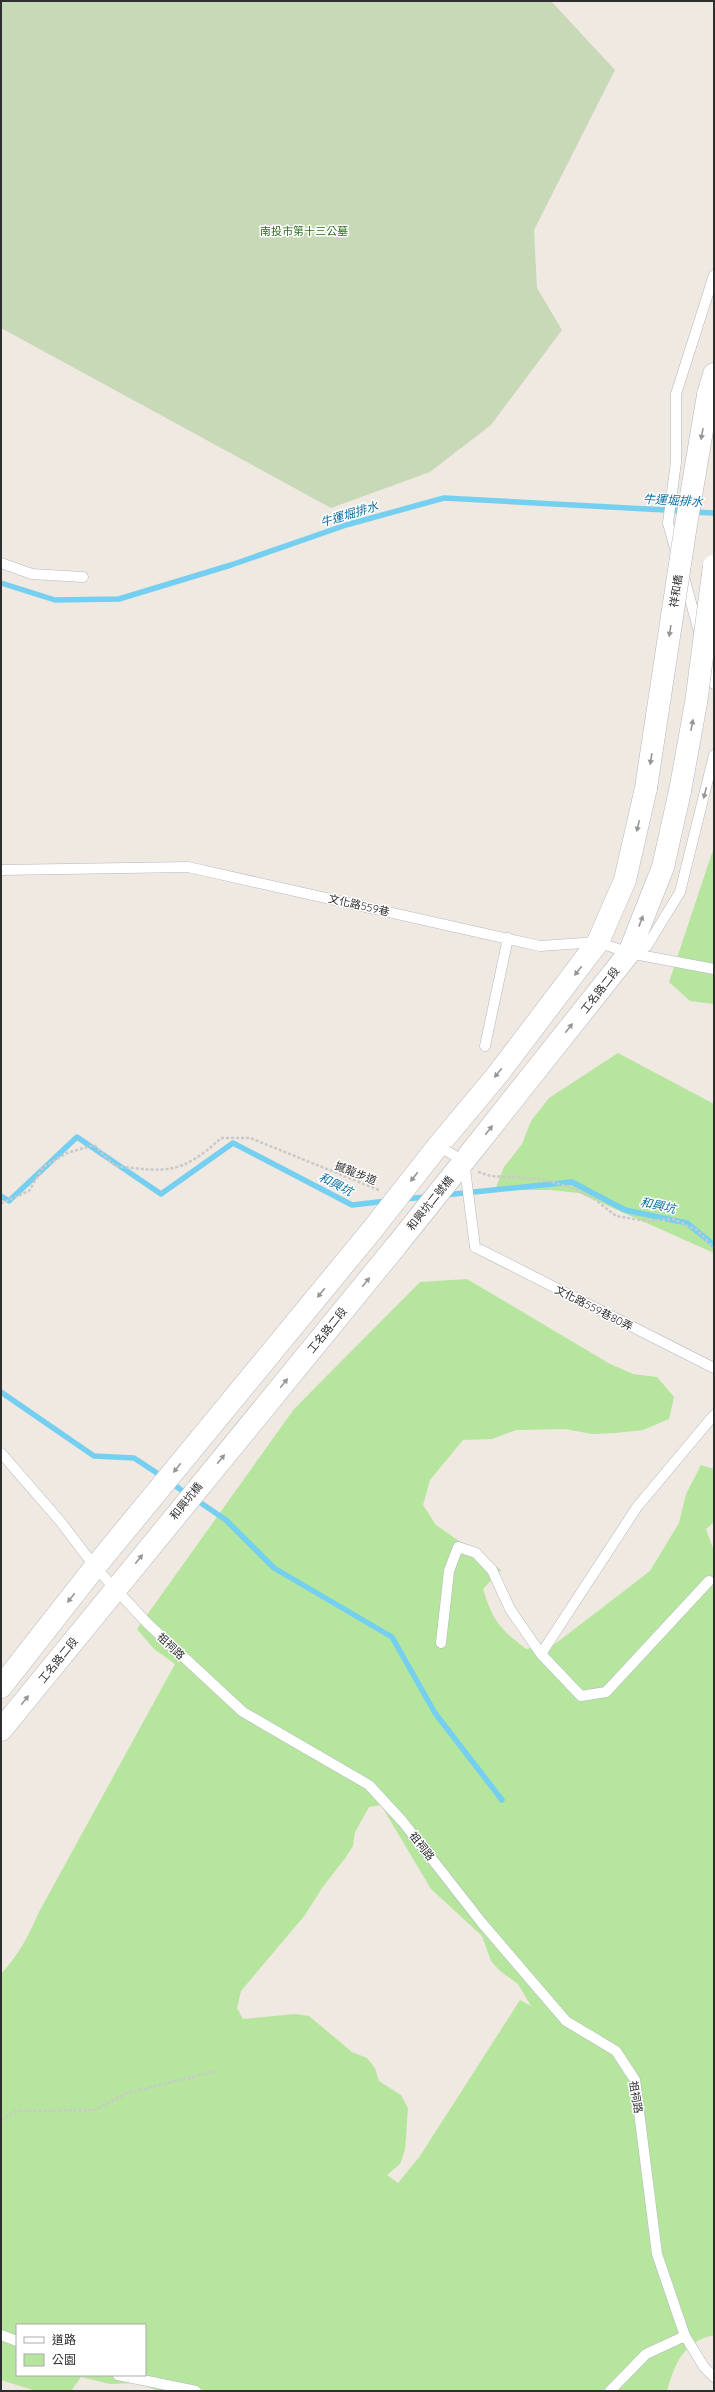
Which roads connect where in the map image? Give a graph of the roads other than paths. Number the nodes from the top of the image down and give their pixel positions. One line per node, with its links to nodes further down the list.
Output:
1 (714, 275): 6 (lane)
2 (714, 374): 10 (main road, 祥和橋, one-way to 10, bridge)
3 (1, 564): 5 (lane)
4 (714, 566): 11 (main road, 工名路二段, one-way to 4, bridge)
5 (83, 578)
6 (714, 684)
7 (714, 756): 11 (lane, one-way to 11)
8 (1, 870): 9 (lane, 文化路559巷)
9 (508, 938): 10 (lane, 文化路559巷); 13 (lane)
10 (598, 942): 11 (lane, 文化路559巷); 14 (main road, one-way to 14)
11 (629, 953): 12 (lane, 文化路559巷); 15 (main road, 工名路二段, one-way to 11)
12 (714, 969)
13 (485, 1046)
14 (438, 1146): 15 (lane, bridge); 21 (main road, one-way to 21, bridge)
15 (470, 1166): 16 (main road, 和興坑二號橋, bridge); 17 (lane, 文化路559巷80弄, bridge)
16 (396, 1246): 18 (main road, 工名路二段, one-way to 16)
17 (714, 1368)
18 (259, 1413): 23 (main road, 和興坑橋, one-way to 18)
19 (714, 1415): 25 (lane)
20 (1, 1453): 21 (lane, 祖祠路)
21 (95, 1567): 23 (lane, 祖祠路); 26 (main road, one-way to 26)
22 (709, 1581): 25 (lane)
23 (114, 1589): 27 (main road, 工名路二段, one-way to 23); 29 (lane, 祖祠路)
24 (442, 1643): 25 (lane)
25 (541, 1654)
26 (1, 1687)
27 (1, 1730)
28 (1, 2335): 30 (lane)
29 (685, 2336): 32 (lane, 祖祠路); 34 (lane)
30 (16, 2341)
31 (123, 2376): 33 (lane)
32 (714, 2377)
33 (196, 2391)
34 (610, 2391)

